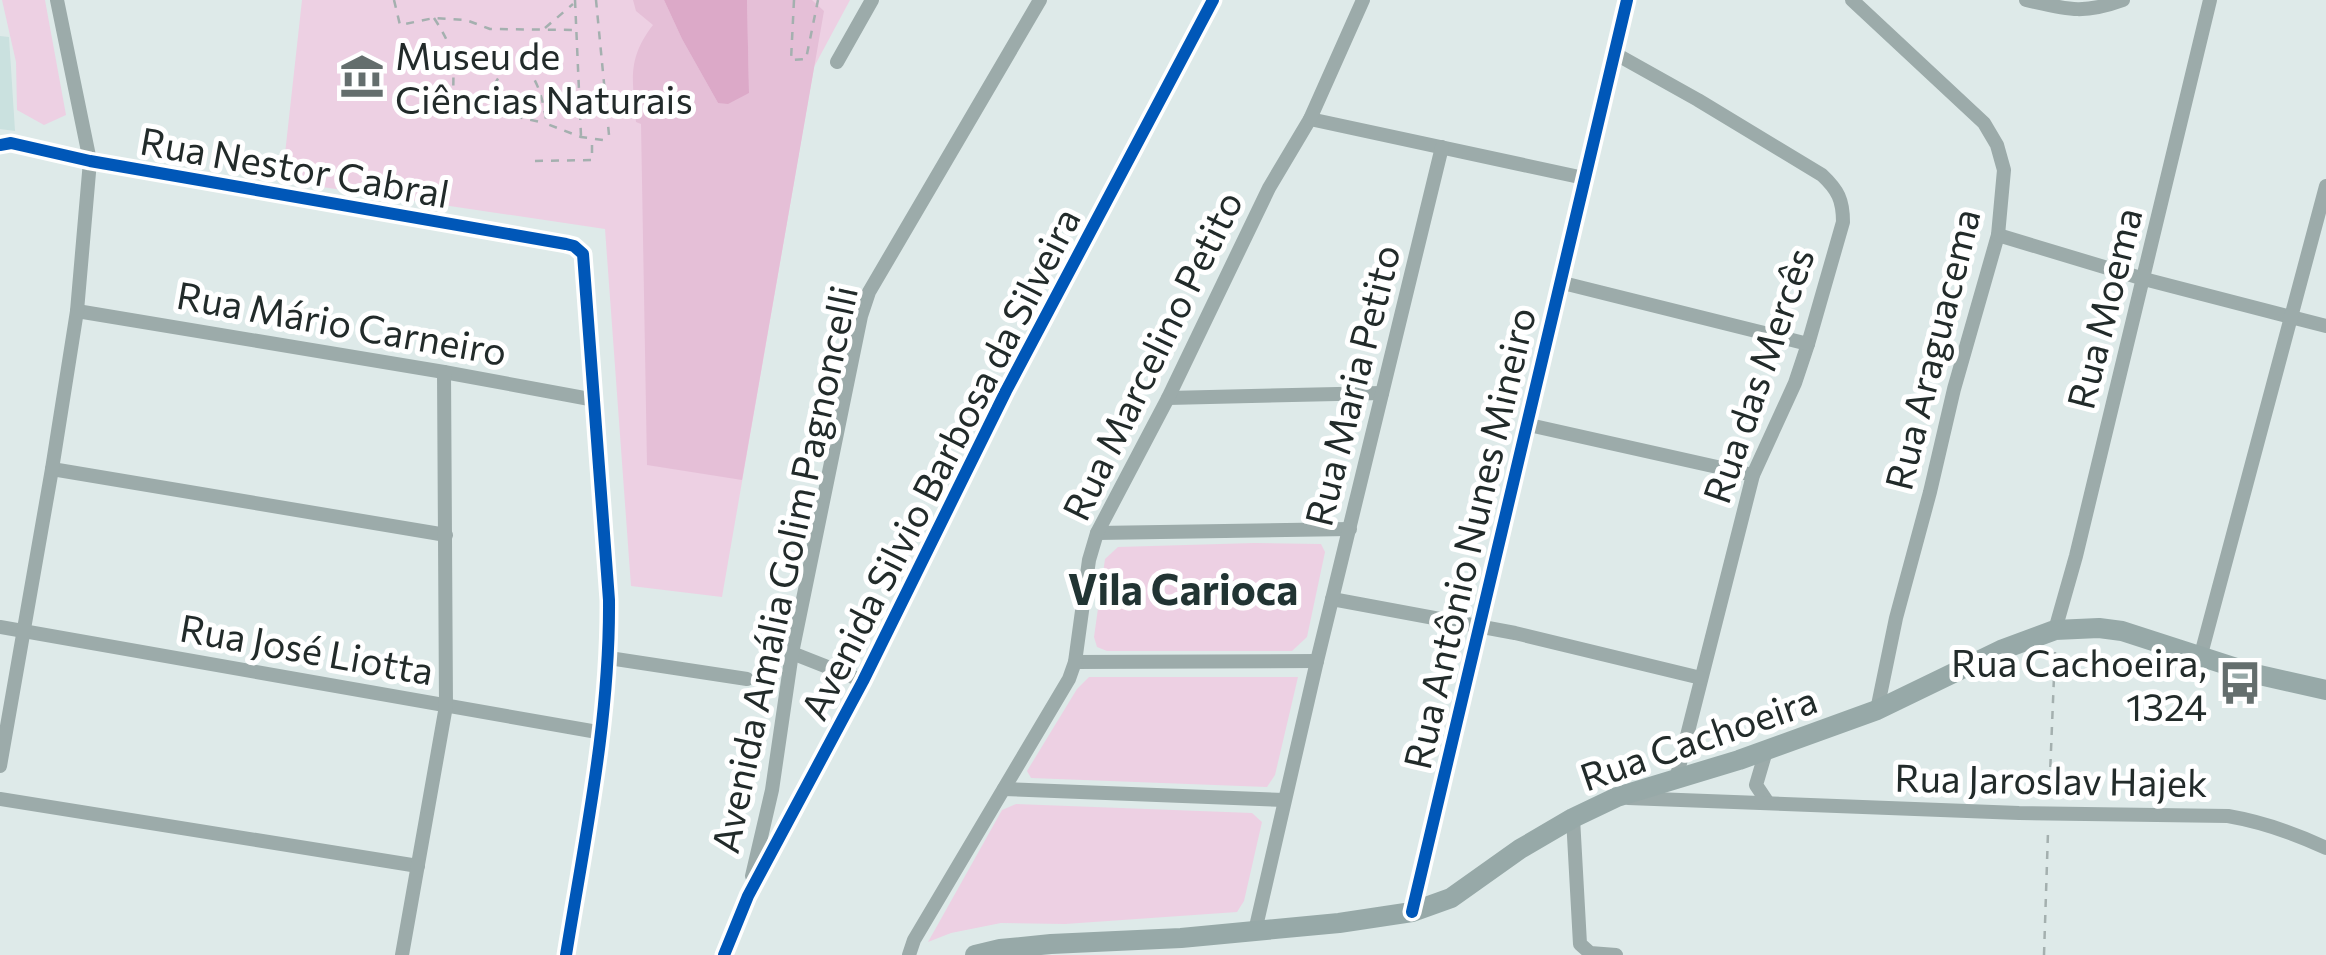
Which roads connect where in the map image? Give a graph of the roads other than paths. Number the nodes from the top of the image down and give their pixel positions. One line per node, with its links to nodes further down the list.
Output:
1 (57, 0): 16 (street)
2 (872, 0): 12 (street)
3 (1040, 0): 41 (street, Avenida Amália Golim Pagnoncelli)
4 (1213, 0): 48 (street, Avenida Silvio Barbosa da Silveira)
5 (1364, 0): 13 (street, Rua Marcelino Petito)
6 (1627, 0): 11 (street, Rua Antônio Nunes Mineiro)
7 (1852, 0): 19 (street, Rua Araguacema)
8 (2030, 0): 9 (street)
9 (2122, 0)
10 (2210, 0): 20 (street, Rua Moema)
11 (1614, 53): 17 (street, Rua Antônio Nunes Mineiro); 25 (street, Rua das Mercês)
12 (837, 62)
13 (1310, 120): 15 (street); 28 (street, Rua Marcelino Petito)
14 (0, 145): 16 (street, Rua Nestor Cabral)
15 (1442, 147): 17 (street); 27 (street, Rua Maria Petito)
16 (90, 161): 22 (street); 29 (street, Rua Nestor Cabral)
17 (1584, 178): 21 (street, Rua Antônio Nunes Mineiro)
18 (2326, 186): 23 (street)
19 (1998, 235): 20 (street); 51 (street, Rua Araguacema)
20 (2144, 279): 23 (street); 39 (street, Rua Moema)
21 (1559, 282): 25 (street); 30 (street, Rua Antônio Nunes Mineiro)
22 (77, 311): 26 (street, Rua Mário Carneiro); 31 (street)
23 (2292, 318): 24 (street); 43 (street)
24 (2326, 326)
25 (1808, 344): 32 (street, Rua das Mercês)
26 (444, 372): 29 (street, Rua Mário Carneiro); 35 (street)
27 (1382, 394): 28 (street); 33 (street, Rua Maria Petito)
28 (1168, 398): 34 (street, Rua Marcelino Petito)
29 (595, 400): 42 (street)
30 (1525, 424): 32 (street); 38 (street, Rua Antônio Nunes Mineiro)
31 (52, 469): 35 (street); 40 (street)
32 (1753, 475): 46 (street, Rua das Mercês)
33 (1350, 529): 34 (street); 36 (street, Rua Maria Petito)
34 (1097, 533): 45 (street, Rua Marcelino Petito)
35 (446, 534): 50 (street)
36 (1332, 599): 38 (street); 44 (street, Rua Maria Petito)
37 (0, 626): 40 (street, Rua José Liotta)
38 (1479, 628): 46 (street); 65 (street, Rua Antônio Nunes Mineiro)
39 (2056, 630): 43 (main road, Rua Cachoeira); 51 (main road, Rua Cachoeira)
40 (24, 631): 50 (street, Rua José Liotta); 54 (street)
41 (792, 653): 48 (street); 64 (street, Avenida Amália Golim Pagnoncelli)
42 (609, 658): 47 (street); 52 (street)
43 (2200, 658): 49 (main road, Rua Cachoeira)
44 (1317, 661): 45 (street); 59 (street, Rua Maria Petito)
45 (1075, 662): 56 (street, Rua Marcelino Petito)
46 (1702, 678): 55 (street, Rua das Mercês)
47 (746, 679)
48 (862, 681): 64 (street, Avenida Silvio Barbosa da Silveira)
49 (2326, 690)
50 (446, 706): 52 (street, Rua José Liotta); 63 (street)
51 (1877, 710): 53 (main road, Rua Cachoeira)
52 (602, 733): 68 (street)
53 (1766, 751): 55 (main road, Rua Cachoeira); 60 (street)
54 (0, 766)
55 (1676, 779): 57 (main road, Rua Cachoeira)
56 (1004, 789): 59 (street); 70 (street, Rua Marcelino Petito)
57 (1617, 798): 60 (street, Rua Jaroslav Hajek); 61 (main road, Rua Cachoeira)
58 (0, 799): 63 (street)
59 (1284, 800): 66 (street, Rua Maria Petito)
60 (1768, 803): 62 (street, Rua Jaroslav Hajek)
61 (1572, 818): 65 (main road, Rua Cachoeira); 72 (street)
62 (2326, 848)
63 (418, 866): 67 (street)
64 (748, 896): 69 (street, Avenida Silvio Barbosa da Silveira)
65 (1412, 912): 66 (main road, Rua Cachoeira)
66 (1255, 931): 71 (main road, Rua Cachoeira)
67 (402, 955)
68 (566, 955)
69 (724, 955)
70 (909, 955)
71 (975, 955)
72 (1616, 955)

